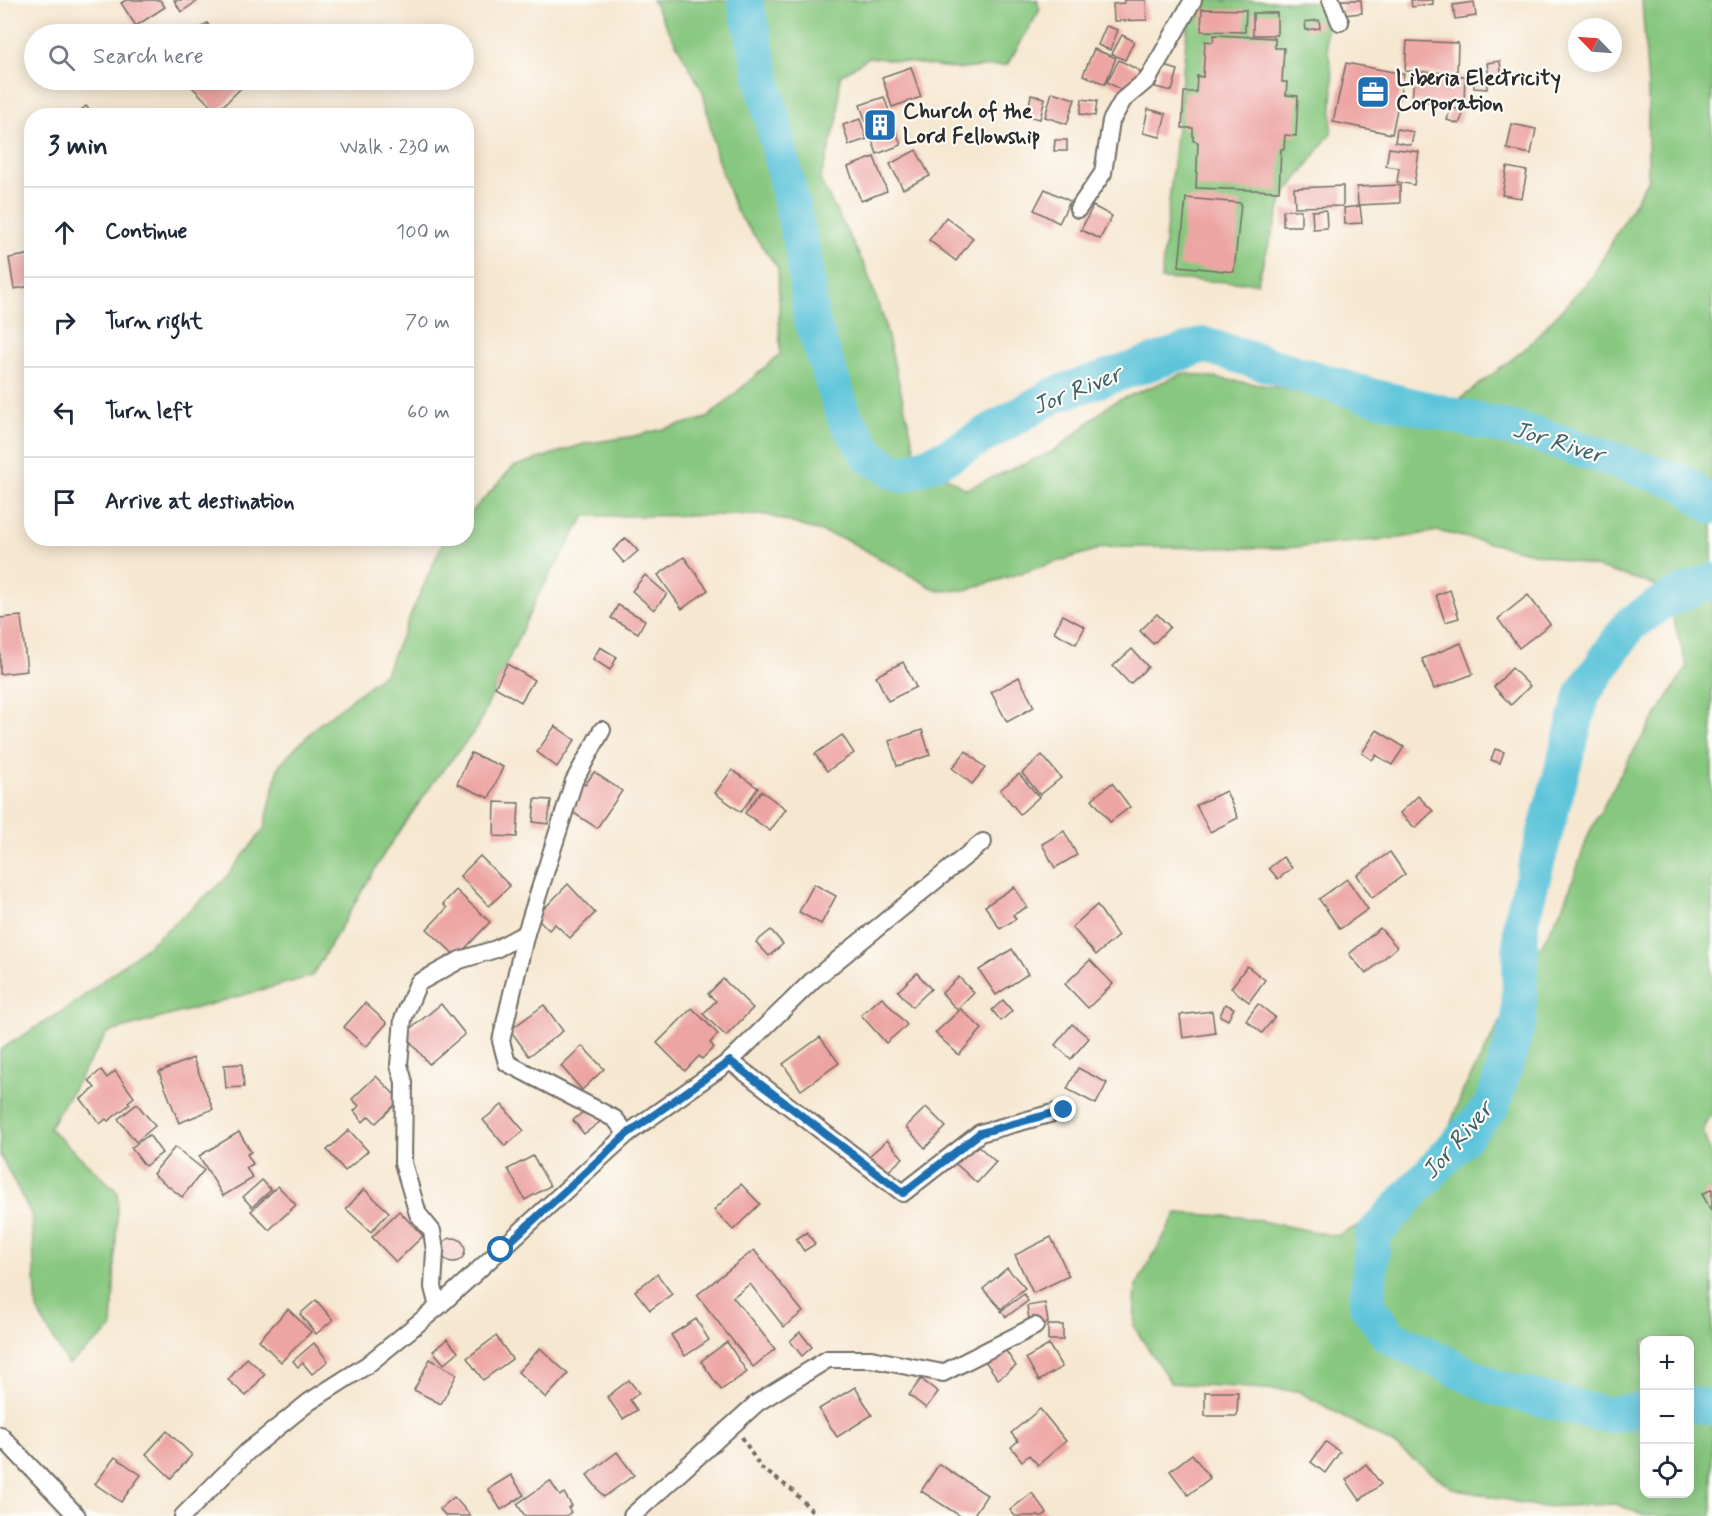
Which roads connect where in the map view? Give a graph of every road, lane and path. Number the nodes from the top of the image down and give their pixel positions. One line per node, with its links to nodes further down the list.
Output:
1 (1193, 0): 4 (street)
2 (1331, 0): 3 (street)
3 (1340, 22)
4 (1078, 209)
5 (602, 730): 7 (street)
6 (983, 842): 8 (street)
7 (526, 933): 10 (street); 11 (street)
8 (730, 1061): 9 (street); 10 (street)
9 (1064, 1110)
10 (627, 1134): 11 (street)
11 (438, 1307): 16 (street)
12 (1035, 1326): 13 (street)
13 (734, 1423): 17 (street); 18 (path)
14 (0, 1435): 15 (street)
15 (78, 1516)
16 (183, 1516)
17 (632, 1516)
18 (817, 1516)

